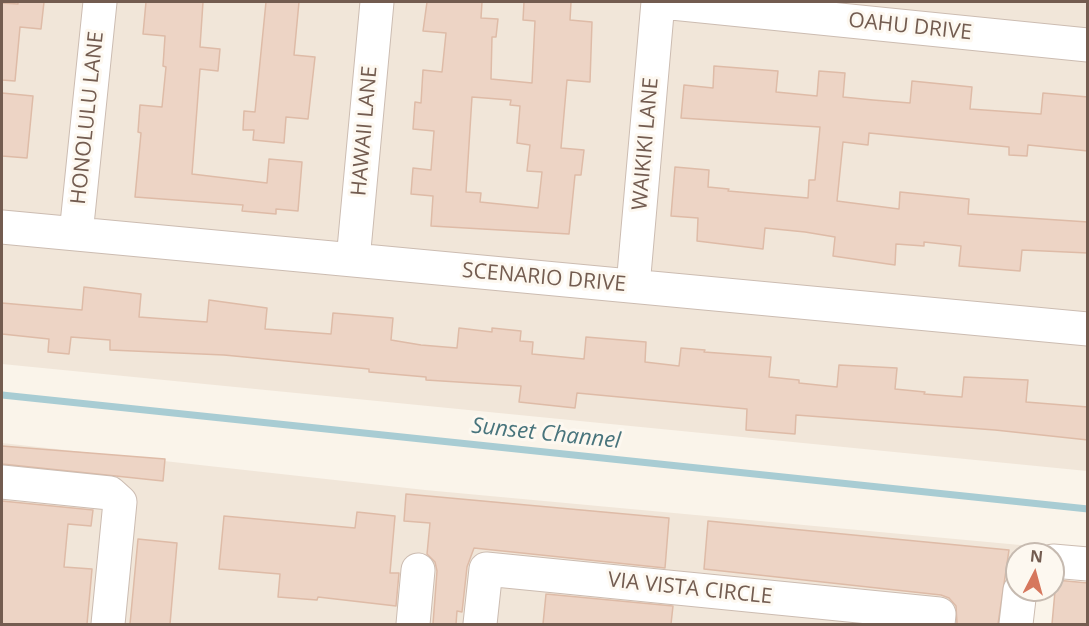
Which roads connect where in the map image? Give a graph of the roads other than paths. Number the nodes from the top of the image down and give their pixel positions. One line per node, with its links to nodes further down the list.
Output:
1 (100, 2): 6 (street, HONOLULU LANE)
2 (377, 2): 7 (street, HAWAII LANE)
3 (660, 2): 4 (street, OAHU DRIVE); 8 (street, WAIKIKI LANE)
4 (1088, 45)
5 (2, 227): 6 (street, SCENARIO DRIVE)
6 (76, 234): 7 (street, SCENARIO DRIVE)
7 (353, 260): 8 (street, SCENARIO DRIVE)
8 (633, 286): 9 (street, SCENARIO DRIVE)
9 (1088, 329)
10 (2, 482): 15 (street)
11 (1065, 562): 12 (street)
12 (1088, 564)
13 (418, 570): 16 (street)
14 (1019, 602): 19 (street)
15 (108, 624)
16 (413, 624)
17 (480, 624): 18 (street, VIA VISTA CIRCLE)
18 (938, 624)
19 (1016, 624)

